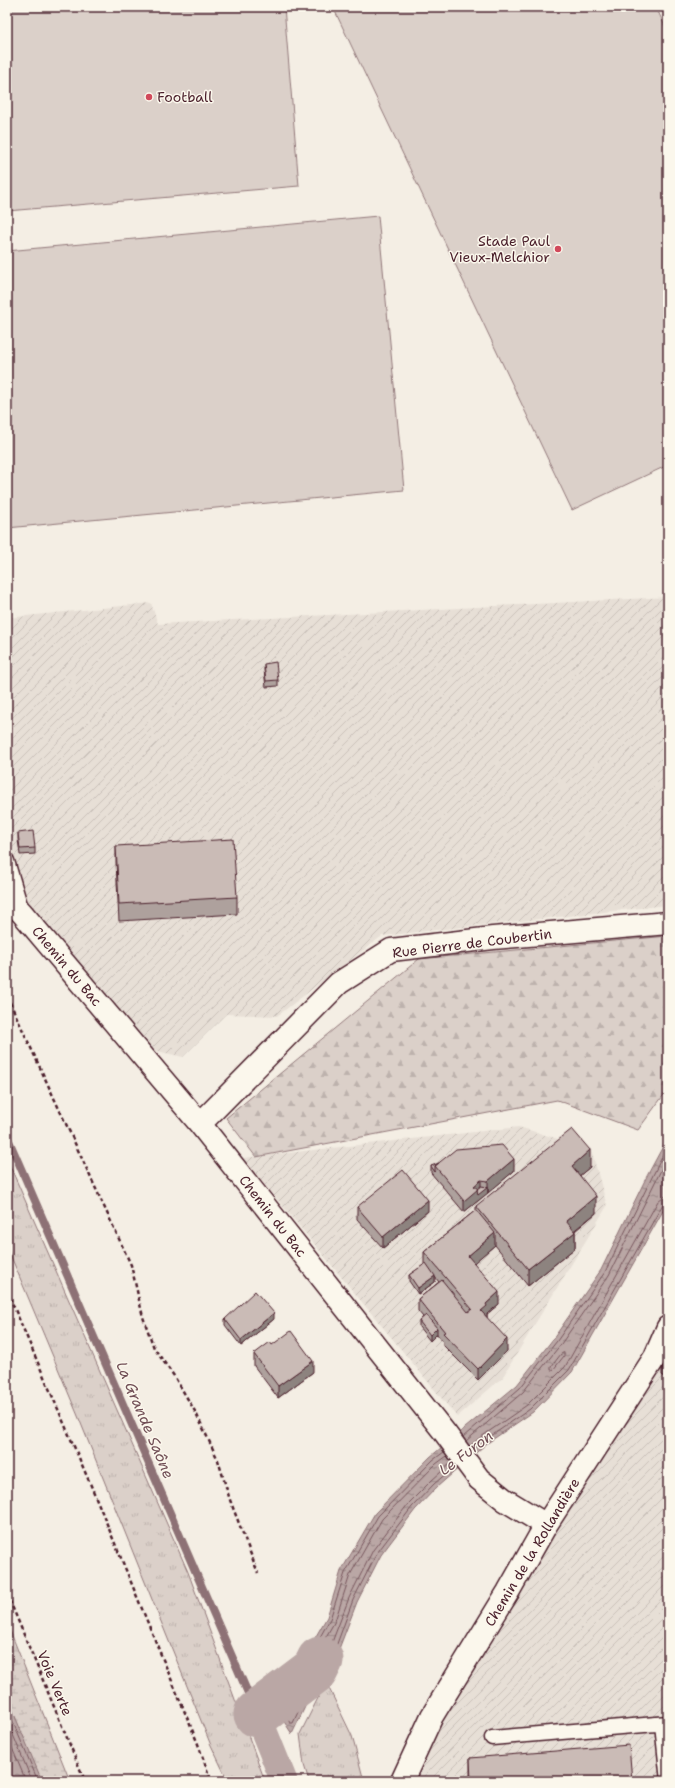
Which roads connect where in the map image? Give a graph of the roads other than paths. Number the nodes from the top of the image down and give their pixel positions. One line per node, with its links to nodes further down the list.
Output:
1 (7, 861): 2 (lane)
2 (14, 905): 4 (street, Chemin du Bac)
3 (668, 923): 4 (street, Rue Pierre de Coubertin)
4 (200, 1124): 6 (street, Chemin du Bac)
5 (668, 1327): 6 (street, Chemin de la Rollandière)
6 (546, 1525): 9 (street, Chemin de la Rollandière)
7 (665, 1723): 8 (lane); 10 (lane)
8 (492, 1738)
9 (402, 1781)
10 (668, 1781)

